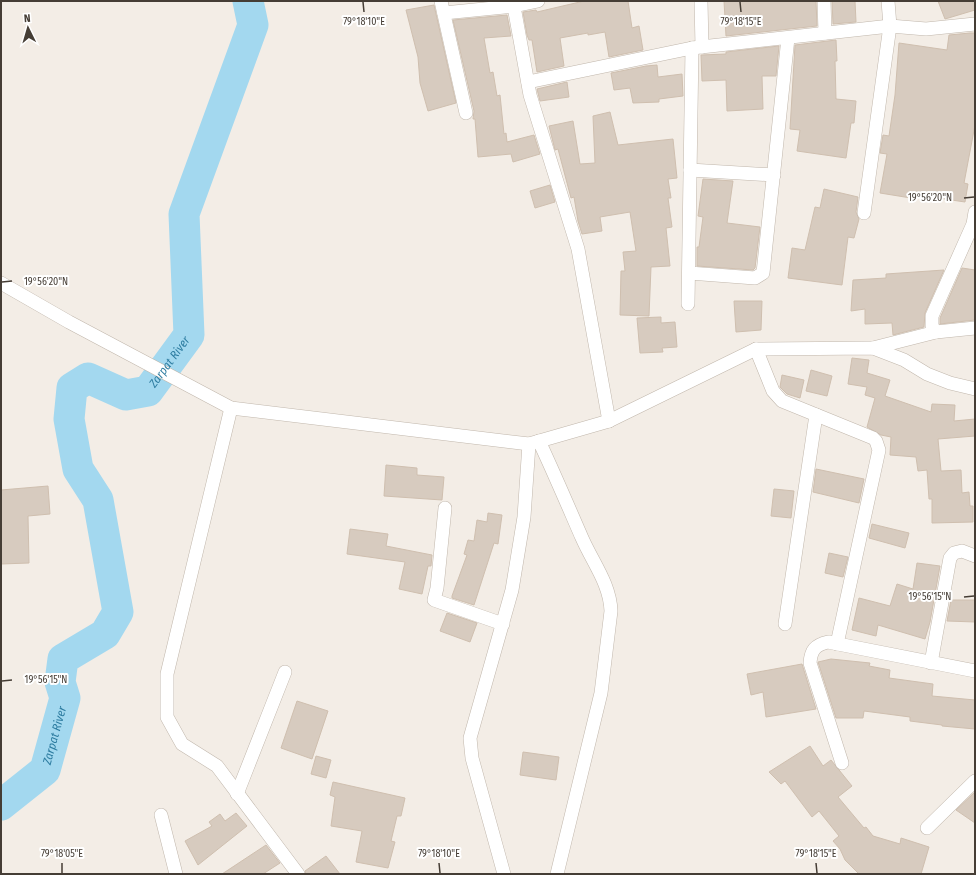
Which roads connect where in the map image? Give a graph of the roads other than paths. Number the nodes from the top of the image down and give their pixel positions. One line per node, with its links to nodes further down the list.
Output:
1 (538, 1): 5 (street)
2 (701, 1): 11 (street)
3 (824, 1): 9 (street)
4 (888, 1): 8 (street)
5 (514, 3): 6 (street); 12 (street)
6 (442, 7): 13 (street)
7 (975, 24): 8 (street)
8 (890, 26): 9 (street); 17 (street)
9 (825, 34): 10 (street)
10 (788, 38): 11 (street); 15 (street)
11 (697, 47): 12 (street); 14 (street)
12 (528, 82): 28 (street)
13 (466, 113)
14 (690, 170): 15 (street); 18 (street)
15 (774, 175): 18 (street)
16 (975, 212): 22 (street)
17 (864, 213)
18 (689, 273): 20 (street)
19 (1, 283): 26 (street)
20 (688, 304)
21 (975, 328): 22 (street)
22 (936, 332): 23 (street)
23 (873, 348): 24 (street); 25 (street)
24 (756, 349): 27 (street); 28 (street)
25 (975, 389)
26 (231, 408): 29 (street); 40 (street)
27 (816, 415): 33 (street); 34 (street)
28 (609, 421): 29 (street)
29 (534, 442): 32 (street); 46 (street)
30 (445, 508): 32 (street)
31 (975, 556): 35 (street)
32 (502, 624): 45 (street)
33 (785, 624)
34 (837, 644): 35 (street); 38 (street)
35 (931, 663): 36 (street)
36 (975, 671)
37 (286, 672): 40 (street)
38 (842, 763)
39 (975, 780): 42 (street)
40 (237, 794): 44 (street)
41 (161, 815): 43 (street)
42 (927, 828)
43 (176, 874)
44 (298, 874)
45 (504, 874)
46 (557, 874)

